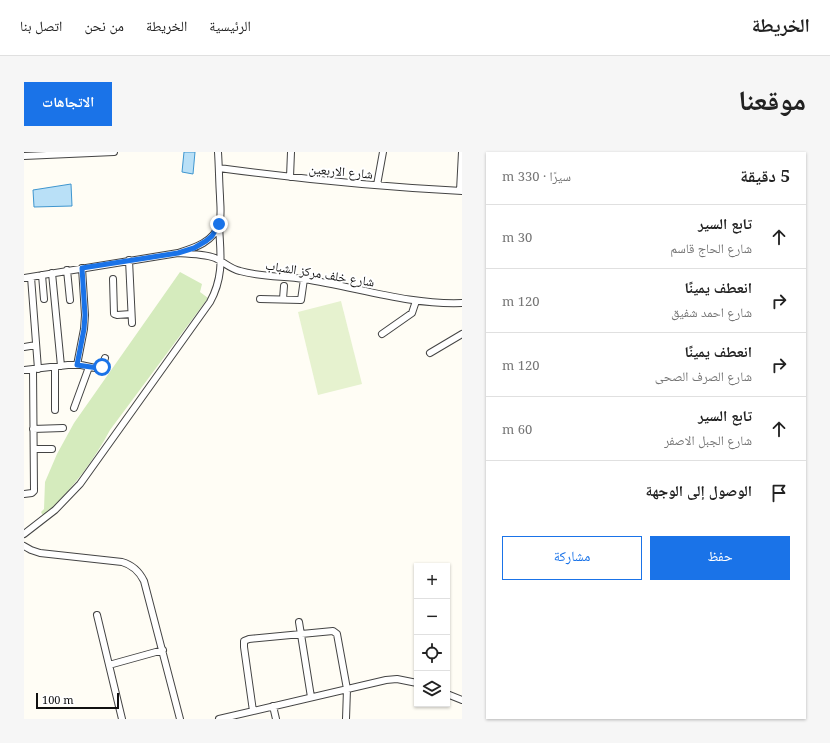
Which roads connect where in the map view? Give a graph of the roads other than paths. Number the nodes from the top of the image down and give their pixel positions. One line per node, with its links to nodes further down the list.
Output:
1 (114, 152): 6 (street)
2 (218, 152): 9 (street)
3 (291, 152): 10 (street)
4 (383, 152): 11 (street)
5 (462, 152): 8 (street)
6 (90, 153): 7 (street)
7 (24, 156)
8 (462, 160): 12 (street)
9 (219, 168): 10 (street, شارع الاربعين); 13 (street)
10 (290, 178): 11 (street, شارع الاربعين)
11 (377, 185): 12 (street, شارع الاربعين)
12 (461, 191)
13 (219, 224): 14 (street); 16 (street)
14 (178, 253): 15 (street); 16 (street, شارع خلف مركز الشباب)
15 (129, 260): 17 (street); 32 (street)
16 (220, 262): 23 (street, شارع خلف مركز الشباب); 52 (street)
17 (82, 268): 18 (street); 40 (street)
18 (68, 270): 19 (street); 29 (street)
19 (52, 273): 20 (street); 41 (street)
20 (42, 275): 21 (street); 27 (street)
21 (31, 277): 22 (street); 36 (street)
22 (24, 278)
23 (304, 279): 28 (street); 30 (street, شارع خلف مركز الشباب)
24 (113, 280): 32 (street)
25 (284, 286): 28 (street)
26 (260, 298): 28 (street)
27 (44, 299)
28 (283, 299)
29 (70, 300)
30 (416, 301): 31 (street, شارع خلف مركز الشباب); 34 (street)
31 (462, 303)
32 (132, 314): 33 (street)
33 (132, 323)
34 (382, 334)
35 (462, 334): 38 (street)
36 (36, 345): 37 (street); 43 (street)
37 (24, 347)
38 (430, 353)
39 (105, 358): 42 (street)
40 (77, 365): 41 (street); 42 (street)
41 (58, 366): 43 (street); 46 (street)
42 (89, 366): 45 (street)
43 (36, 369): 44 (street); 48 (street)
44 (24, 370)
45 (74, 408)
46 (55, 410)
47 (63, 428): 48 (street)
48 (33, 429): 49 (street)
49 (34, 449): 50 (street); 51 (street)
50 (52, 449)
51 (24, 494)
52 (24, 534)
53 (24, 546): 57 (street)
54 (97, 615): 58 (street)
55 (299, 622): 56 (street)
56 (301, 634): 60 (street); 62 (street); 65 (street)
57 (163, 650): 58 (street); 68 (street)
58 (109, 665): 67 (street)
59 (414, 682): 60 (street)
60 (347, 689): 62 (street); 71 (street)
61 (450, 695): 63 (street)
62 (311, 697): 64 (street)
63 (462, 700)
64 (273, 706): 65 (street); 70 (street)
65 (253, 711): 66 (street)
66 (245, 716): 69 (street)
67 (122, 719)
68 (180, 719)
69 (218, 719)
70 (276, 719)
71 (346, 719)

